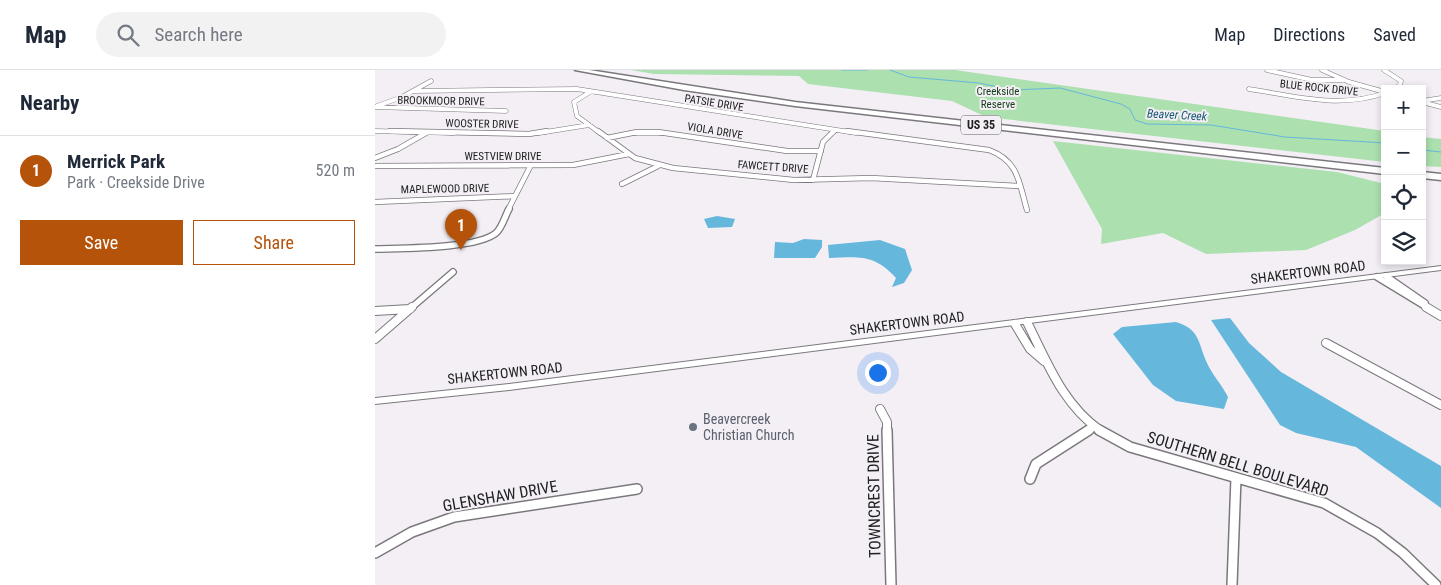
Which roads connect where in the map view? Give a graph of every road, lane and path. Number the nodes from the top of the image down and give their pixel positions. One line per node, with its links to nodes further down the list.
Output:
1 (579, 70): 32 (highway, US 35)
2 (596, 70): 31 (highway, US 35)
3 (1267, 70): 6 (street)
4 (1322, 70): 6 (street)
5 (1384, 70): 8 (street)
6 (1342, 80): 12 (street)
7 (431, 81): 10 (street)
8 (1401, 85)
9 (1249, 89): 13 (street, BLUE ROCK DRIVE)
10 (414, 91): 11 (street, PATSIE DRIVE); 17 (street)
11 (592, 91): 20 (street, FAWCETT DRIVE); 21 (street, PATSIE DRIVE)
12 (1381, 92)
13 (1381, 95)
14 (1441, 98): 15 (street)
15 (1426, 100)
16 (1426, 102): 18 (street)
17 (375, 106): 19 (street, BROOKMOOR DRIVE)
18 (1441, 107)
19 (506, 111)
20 (589, 125): 23 (street, WOOSTER DRIVE); 24 (street, FAWCETT DRIVE)
21 (835, 130): 25 (street); 39 (street, PATSIE DRIVE)
22 (375, 132): 23 (street, WOOSTER DRIVE)
23 (427, 132): 27 (street)
24 (607, 138): 25 (street, VIOLA DRIVE); 26 (street, FAWCETT DRIVE)
25 (821, 151): 37 (street)
26 (629, 154): 28 (street, WESTVIEW DRIVE); 30 (street, FAWCETT DRIVE)
27 (375, 158)
28 (531, 165): 29 (street, WESTVIEW DRIVE); 40 (street)
29 (375, 166)
30 (658, 166): 37 (street, FAWCETT DRIVE); 38 (street)
31 (1381, 166)
32 (1381, 171)
33 (1426, 171): 34 (highway)
34 (1441, 173)
35 (1426, 176): 36 (highway)
36 (1441, 178)
37 (813, 180): 39 (street, FAWCETT DRIVE)
38 (622, 184)
39 (1019, 186): 42 (street)
40 (515, 196): 41 (street, MAPLEWOOD DRIVE); 43 (street)
41 (375, 202)
42 (1027, 210)
43 (375, 249)
44 (1441, 268): 46 (street, SHAKERTOWN ROAD)
45 (453, 272): 47 (street)
46 (1381, 277): 49 (street); 50 (street, SHAKERTOWN ROAD)
47 (411, 308): 48 (street); 52 (street)
48 (375, 311)
49 (1441, 316)
50 (1027, 322): 51 (street, SHAKERTOWN ROAD); 54 (street, SOUTHERN BELL BOULEVARD)
51 (1015, 324): 54 (street, SOUTHERN BELL BOULEVARD); 55 (street, SHAKERTOWN ROAD)
52 (375, 339)
53 (1326, 343): 56 (street)
54 (1044, 361): 58 (street, SOUTHERN BELL BOULEVARD)
55 (375, 401)
56 (1441, 405)
57 (880, 409): 63 (street, TOWNCREST DRIVE)
58 (1093, 427): 59 (street, SOUTHERN BELL BOULEVARD); 60 (street)
59 (1236, 478): 64 (street); 65 (street, SOUTHERN BELL BOULEVARD)
60 (1029, 480)
61 (637, 489): 62 (street, GLENSHAW DRIVE)
62 (375, 553)
63 (891, 585)
64 (1232, 585)
65 (1436, 585)

